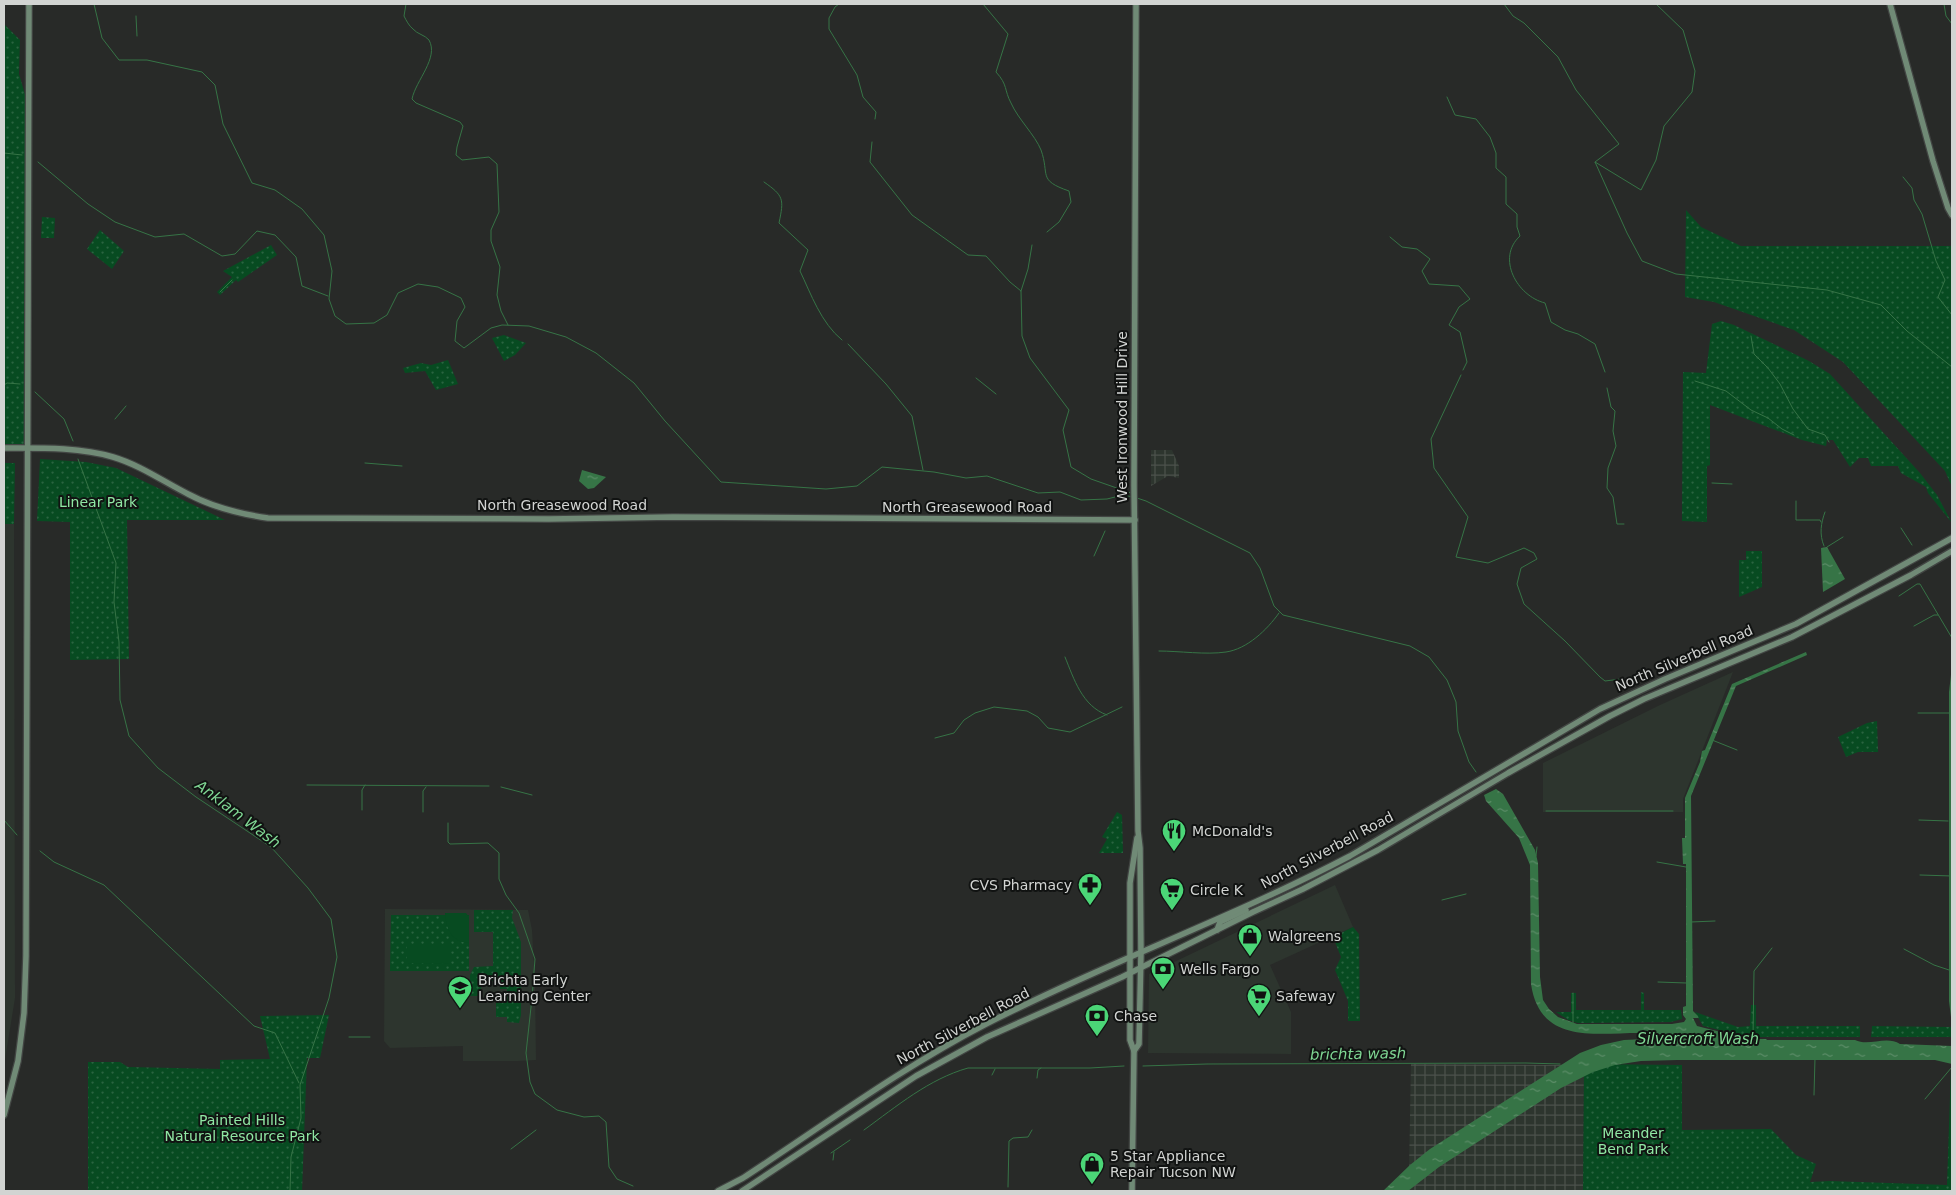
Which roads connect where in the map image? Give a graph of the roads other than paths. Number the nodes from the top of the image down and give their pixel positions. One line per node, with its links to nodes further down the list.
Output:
1 (29, 4): 6 (main road)
2 (1136, 4): 7 (main road, West Ironwood Hill Drive)
3 (1890, 4): 4 (main road)
4 (1952, 215)
5 (4, 448): 6 (main road, North Greasewood Road)
6 (26, 448): 7 (main road, North Greasewood Road); 20 (main road)
7 (1135, 520): 10 (main road, West Ironwood Hill Drive)
8 (1952, 538): 11 (main road, North Silverbell Road)
9 (1952, 550): 12 (main road, North Silverbell Road)
10 (1138, 831): 13 (main road, West Ironwood Hill Drive); 14 (main road, West Ironwood Hill Drive)
11 (1254, 903): 12 (main road); 13 (main road, North Silverbell Road)
12 (1217, 930): 15 (main road, North Silverbell Road)
13 (1141, 953): 14 (main road, North Silverbell Road); 15 (main road, West Ironwood Hill Drive)
14 (1130, 957): 16 (main road, West Ironwood Hill Drive); 17 (main road, North Silverbell Road)
15 (1140, 968): 16 (main road, North Silverbell Road); 19 (main road, West Ironwood Hill Drive)
16 (1130, 973): 18 (main road, North Silverbell Road); 19 (main road, West Ironwood Hill Drive)
17 (1015, 1010): 18 (main road); 21 (main road, North Silverbell Road)
18 (1021, 1022): 22 (main road, North Silverbell Road)
19 (1134, 1051): 23 (main road)
20 (4, 1115)
21 (718, 1191)
22 (742, 1191)
23 (1132, 1191)

